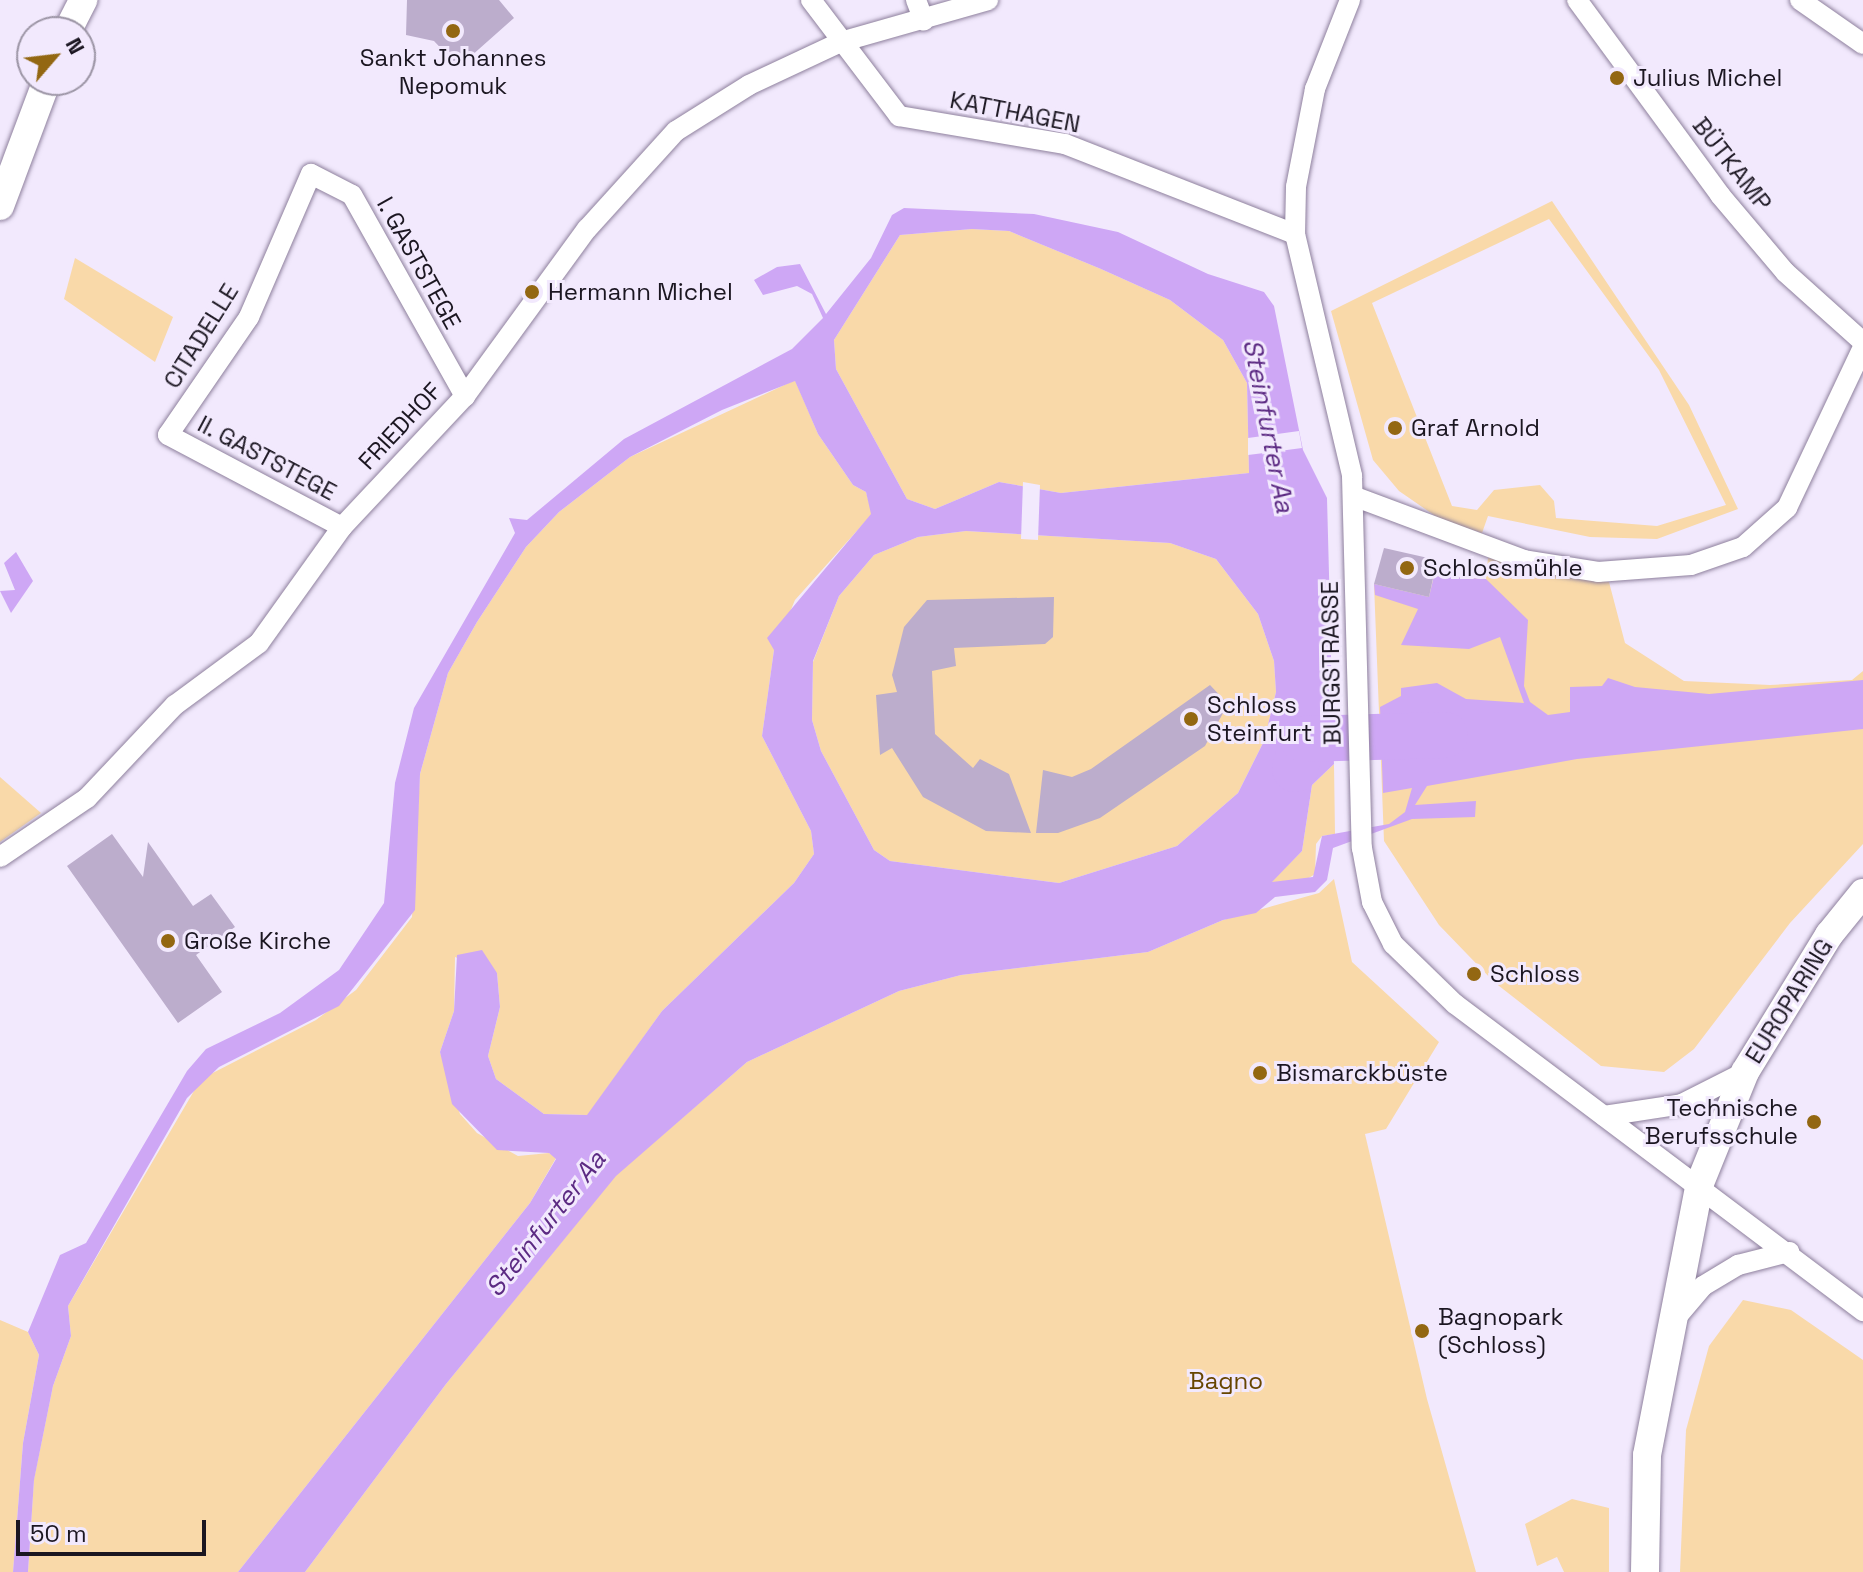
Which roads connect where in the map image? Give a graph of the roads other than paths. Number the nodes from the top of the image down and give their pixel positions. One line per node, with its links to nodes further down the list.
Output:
1 (811, 0): 8 (street, KATTHAGEN)
2 (916, 0): 7 (street)
3 (988, 0): 7 (street, FRIEDHOF)
4 (1350, 0): 13 (street, BURGSTRASSE)
5 (1577, 0): 14 (street, BÜTKAMP)
6 (1800, 0): 9 (street)
7 (924, 21): 8 (street, FRIEDHOF)
8 (841, 42): 13 (street, KATTHAGEN); 15 (street, FRIEDHOF)
9 (1863, 44)
10 (41, 96): 12 (main road)
11 (311, 174): 15 (street, I. GASTSTEGE); 16 (street, CITADELLE)
12 (0, 206)
13 (1295, 234): 17 (street, BURGSTRASSE)
14 (1863, 344): 17 (street)
15 (465, 396): 18 (street, FRIEDHOF)
16 (168, 435): 18 (street, II. GASTSTEGE)
17 (1353, 496): 22 (street, BURGSTRASSE)
18 (342, 527): 19 (street, FRIEDHOF)
19 (0, 857)
20 (1863, 893): 21 (main road, EUROPARING)
21 (1745, 1072): 22 (street, EUROPARING); 23 (main road, EUROPARING)
22 (1604, 1116): 23 (street, BURGSTRASSE)
23 (1700, 1183): 24 (street, BURGSTRASSE); 26 (main road, EUROPARING)
24 (1789, 1252): 25 (street, BURGSTRASSE); 26 (street)
25 (1863, 1311)
26 (1671, 1324): 27 (main road, EUROPARING)
27 (1645, 1572)

